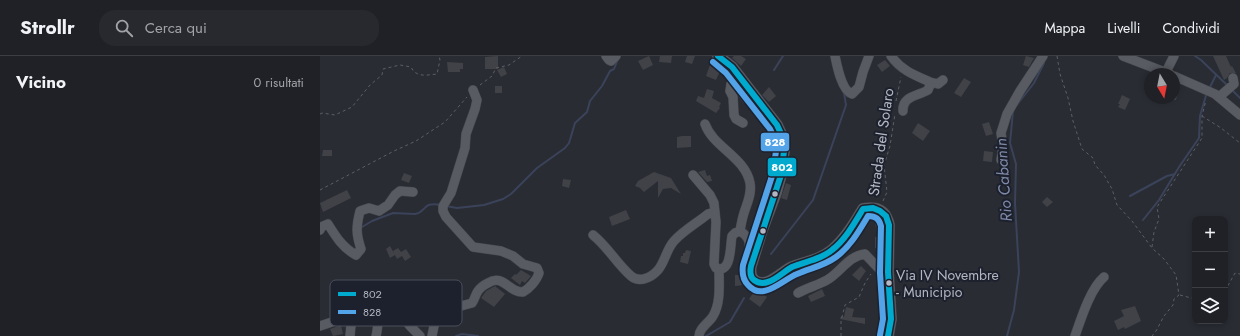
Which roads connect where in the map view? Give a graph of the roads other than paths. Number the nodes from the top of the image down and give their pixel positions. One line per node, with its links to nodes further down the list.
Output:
1 (606, 56): 2 (street)
2 (616, 56)
3 (718, 56): 18 (main road)
4 (835, 56): 5 (street)
5 (869, 56)
6 (891, 56): 15 (street)
7 (1043, 56): 23 (street)
8 (1123, 56): 10 (street)
9 (1173, 57): 11 (street)
10 (1154, 68)
11 (1171, 68)
12 (1180, 79): 17 (street)
13 (943, 80): 15 (street)
14 (1234, 81): 17 (street)
15 (930, 82): 19 (street)
16 (473, 90): 35 (street)
17 (1220, 96): 20 (street)
18 (760, 103): 21 (street); 30 (main road)
19 (898, 111)
20 (1240, 115)
21 (742, 123)
22 (705, 124): 28 (street)
23 (1001, 160)
24 (693, 175): 26 (street)
25 (413, 192): 27 (street)
26 (714, 212): 29 (street); 31 (street)
27 (320, 230)
28 (740, 231): 30 (street); 31 (street)
29 (594, 235)
30 (750, 268): 32 (main road)
31 (719, 269): 44 (street)
32 (888, 272): 34 (street); 45 (main road)
33 (1104, 278): 46 (street)
34 (798, 293)
35 (462, 306)
36 (330, 323): 37 (street)
37 (320, 326)
38 (378, 326): 41 (street)
39 (410, 326): 42 (street)
40 (434, 326): 43 (street)
41 (376, 336)
42 (420, 336)
43 (432, 336)
44 (699, 336)
45 (888, 336)
46 (1075, 336)

